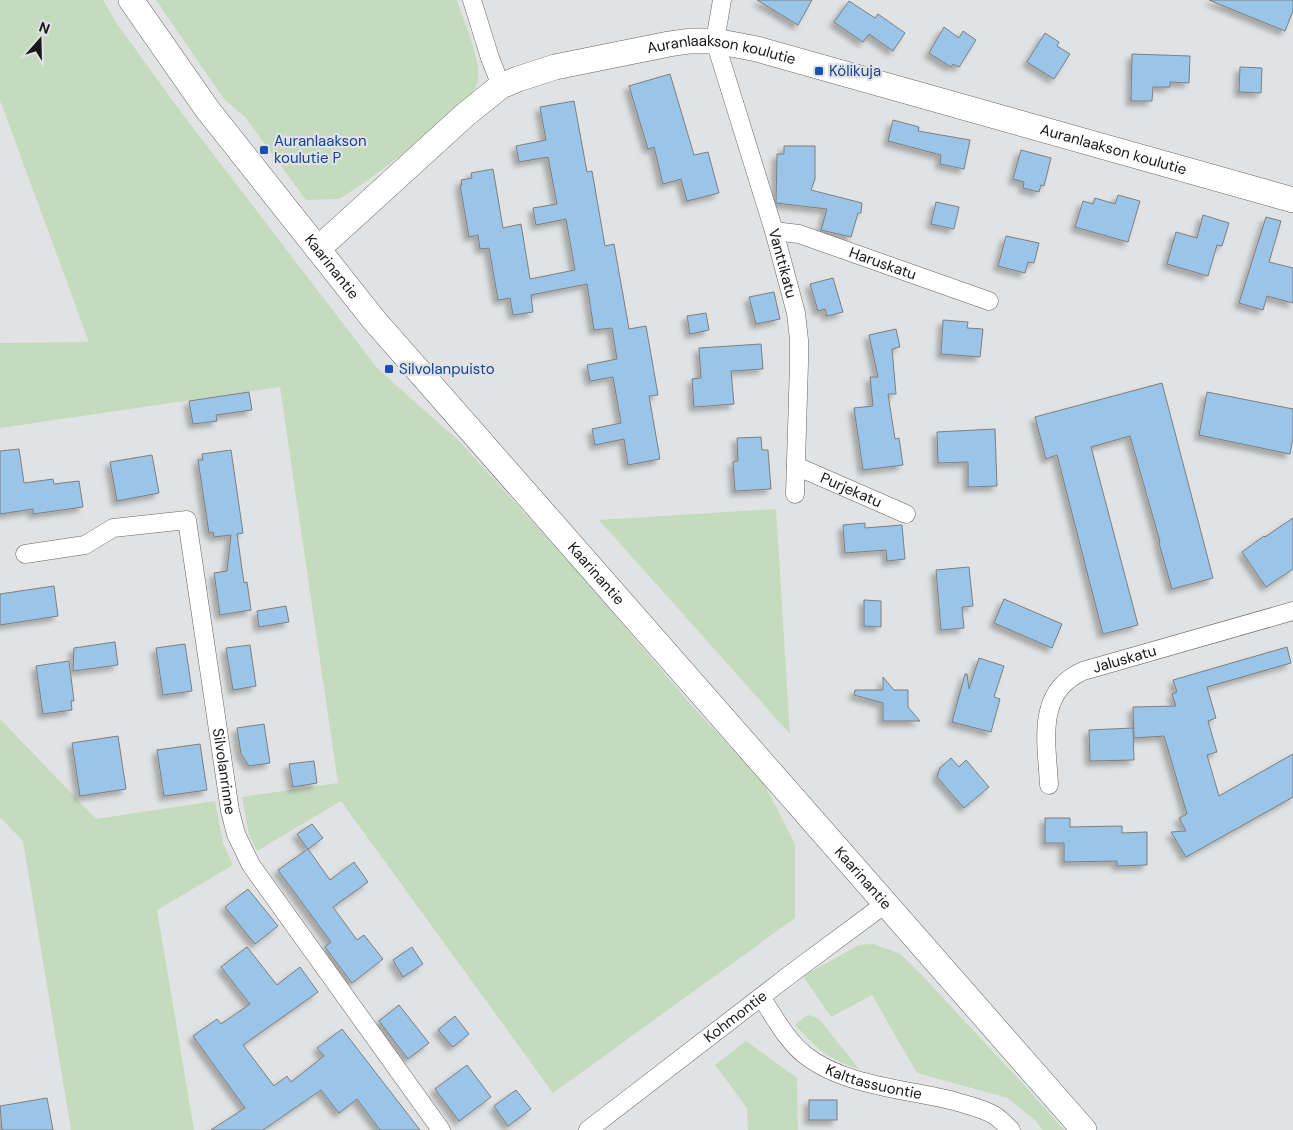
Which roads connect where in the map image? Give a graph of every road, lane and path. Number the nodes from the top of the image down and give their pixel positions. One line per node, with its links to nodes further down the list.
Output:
1 (130, 0): 8 (main road, Kaarinantie)
2 (472, 0): 5 (street)
3 (722, 0): 4 (street)
4 (715, 41): 5 (main road, Auranlaakson koulutie); 6 (main road, Auranlaakson koulutie); 7 (street, Vanttikatu)
5 (501, 86): 8 (main road, Auranlaakson koulutie)
6 (1293, 200)
7 (774, 231): 9 (street, Haruskatu); 10 (street, Vanttikatu)
8 (318, 249): 16 (main road, Kaarinantie)
9 (989, 301)
10 (796, 466): 11 (street, Vanttikatu); 12 (street, Purjekatu)
11 (796, 494)
12 (906, 514)
13 (25, 554): 18 (street, Silvolanrinne)
14 (1293, 611): 15 (street, Jaluskatu)
15 (1049, 785)
16 (885, 904): 17 (street, Kohmontie); 21 (main road, Kaarinantie)
17 (761, 997): 19 (street, Kohmontie); 20 (street, Kalttassuontie)
18 (441, 1130)
19 (588, 1130)
20 (1011, 1130)
21 (1084, 1130)

